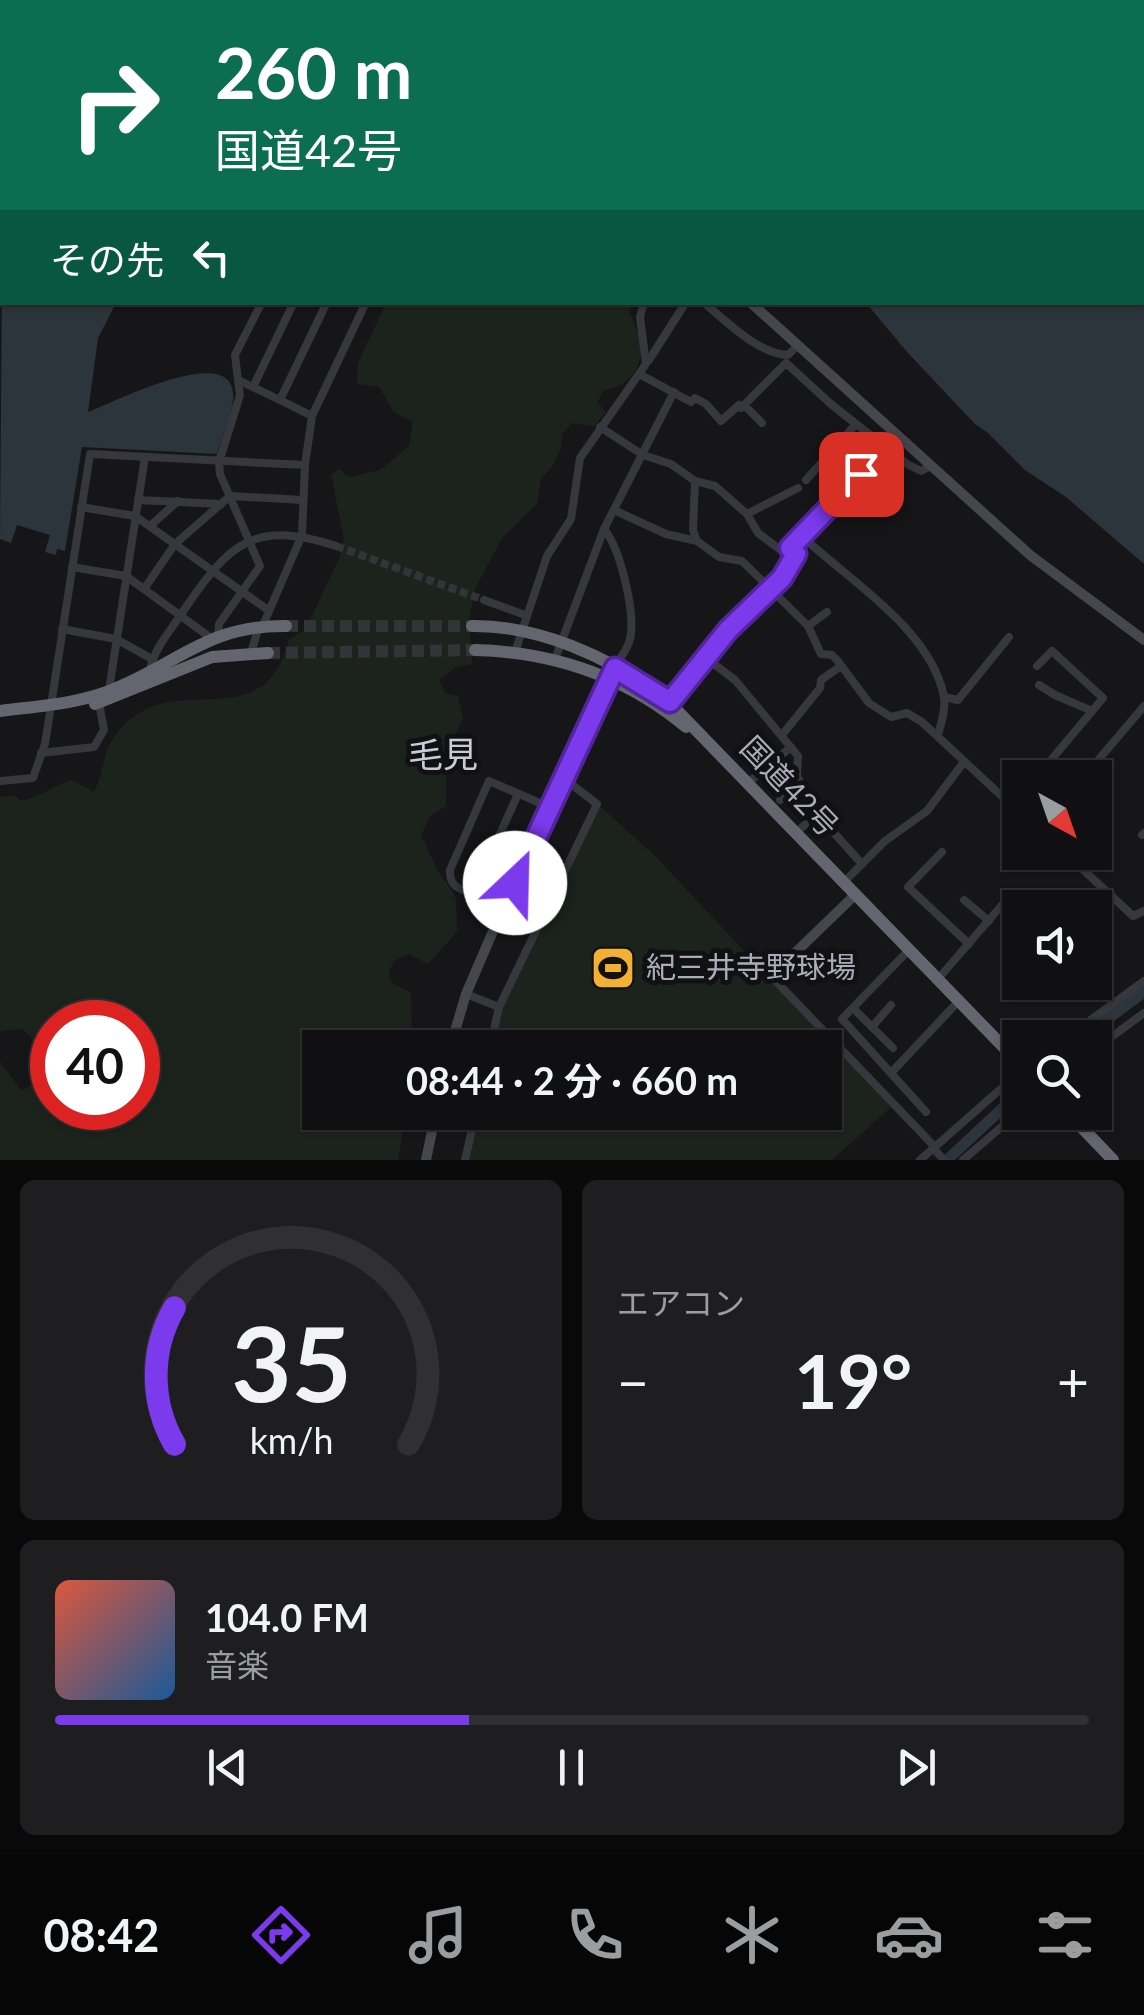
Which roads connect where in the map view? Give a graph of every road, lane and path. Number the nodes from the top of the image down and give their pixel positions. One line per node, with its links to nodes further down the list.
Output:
1 (260, 305): 13 (street)
2 (293, 305): 14 (street)
3 (326, 305): 16 (street)
4 (365, 305): 18 (street)
5 (643, 305): 11 (street)
6 (684, 305): 11 (street)
7 (707, 305): 10 (street)
8 (753, 305): 9 (street)
9 (798, 346): 10 (street); 27 (street)
10 (786, 359): 17 (street); 20 (street)
11 (646, 364): 12 (street)
12 (641, 375): 15 (street); 21 (street)
13 (238, 380): 14 (street); 25 (street)
14 (253, 387): 16 (street)
15 (674, 392): 17 (street); 23 (street)
16 (280, 400): 18 (street)
17 (744, 405): 19 (street)
18 (312, 416): 26 (street)
19 (762, 423)
20 (856, 424): 22 (street); 28 (street)
21 (600, 428): 23 (street); 59 (street)
22 (886, 447): 27 (street); 43 (street)
23 (644, 455): 29 (street); 37 (street)
24 (144, 457): 25 (street); 32 (street); 36 (street)
25 (219, 462): 26 (street); 31 (street)
26 (305, 466): 33 (street)
27 (931, 466): 68 (street)
28 (806, 480)
29 (695, 481): 38 (street); 45 (street)
30 (798, 488): 38 (street)
31 (230, 496): 33 (street); 35 (street); 44 (street)
32 (138, 500): 34 (street); 39 (street)
33 (303, 500): 42 (street)
34 (178, 501): 35 (street); 40 (street)
35 (221, 504): 46 (street)
36 (80, 507): 39 (street); 49 (street)
37 (614, 510): 41 (street); 45 (street)
38 (748, 514): 48 (street)
39 (136, 516): 40 (street); 51 (street)
40 (150, 526): 46 (street)
41 (604, 529): 69 (street); 80 (street)
42 (304, 536): 44 (street); 47 (street); 56 (street)
43 (802, 536): 48 (street); 83 (street)
44 (250, 541): 50 (street); 53 (street)
45 (697, 541): 54 (street)
46 (176, 544): 50 (street); 52 (street)
47 (336, 546)
48 (790, 548): 54 (street)
49 (72, 567): 51 (street); 64 (street)
50 (212, 570): 53 (street); 58 (street)
51 (126, 576): 52 (street); 67 (street)
52 (144, 588): 58 (street)
53 (243, 591): 56 (street); 66 (street)
54 (771, 591): 63 (street); 75 (street)
55 (484, 600): 59 (street)
56 (268, 610): 60 (street)
57 (827, 612): 63 (street)
58 (182, 614): 66 (street); 79 (street)
59 (523, 622): 62 (highway, 国道42号); 69 (highway, 国道42号); 71 (street)
60 (261, 626): 61 (highway); 66 (highway); 72 (street)
61 (286, 626)
62 (472, 626)
63 (808, 626): 77 (street)
64 (62, 629): 67 (street); 88 (street)
65 (1009, 637): 83 (street)
66 (212, 638): 74 (street); 79 (highway)
67 (116, 639): 79 (street); 82 (street)
68 (1144, 640)
69 (561, 642): 76 (street); 80 (highway, 国道42号)
70 (474, 650): 71 (highway, 国道42号)
71 (514, 652): 76 (highway, 国道42号)
72 (251, 653): 73 (highway); 74 (highway)
73 (268, 654)
74 (212, 657): 79 (highway)
75 (706, 658): 84 (street); 94 (street)
76 (554, 659): 80 (highway, 国道42号)
77 (842, 666): 91 (street); 94 (street)
78 (1037, 666): 90 (street)
79 (150, 671): 82 (highway); 85 (highway)
80 (612, 673): 84 (highway, 国道42号); 100 (street); 114 (highway, 国道42号)
81 (1039, 684): 90 (street)
82 (108, 692): 88 (highway)
83 (944, 696): 93 (street)
84 (670, 702): 102 (highway, 国道42号)
85 (99, 703): 88 (highway); 96 (street)
86 (915, 703): 91 (street)
87 (1144, 706): 98 (street)
88 (50, 708): 89 (highway); 92 (highway); 96 (street)
89 (0, 711)
90 (1092, 711): 97 (street)
91 (906, 713): 93 (street)
92 (0, 719)
93 (938, 735): 99 (street)
94 (782, 736): 95 (street)
95 (791, 747): 102 (street); 103 (street)
96 (41, 753): 101 (street)
97 (1051, 760)
98 (1098, 760)
99 (963, 763): 105 (street); 111 (street)
100 (562, 777): 107 (street); 117 (street)
101 (0, 780)
102 (749, 782): 109 (highway, 国道42号)
103 (803, 788): 106 (street); 108 (street)
104 (518, 794): 107 (street); 115 (street); 115 (street)
105 (1002, 797)
106 (780, 800)
107 (549, 807): 113 (street)
108 (817, 814): 109 (street); 111 (street)
109 (797, 832): 114 (highway, 国道42号)
110 (942, 852): 123 (street)
111 (862, 864): 114 (street)
112 (1083, 870): 121 (street)
113 (515, 883): 117 (street); 120 (street)
114 (842, 884): 116 (highway, 国道42号)
115 (473, 894): 120 (street)
116 (853, 896): 124 (highway, 国道42号); 125 (street); 126 (highway, 国道42号)
117 (551, 900): 131 (street)
118 (964, 900): 122 (street)
119 (1002, 905): 122 (street)
120 (503, 908): 128 (street)
121 (1144, 910)
122 (989, 920): 123 (street)
123 (969, 944): 126 (street)
124 (904, 955): 130 (highway, 国道42号); 132 (street)
125 (772, 976): 150 (street)
126 (938, 979): 140 (highway, 国道42号)
127 (1144, 981): 134 (street)
128 (466, 994): 131 (street); 136 (street)
129 (891, 1005): 135 (street)
130 (954, 1006): 141 (highway, 国道42号); 142 (street)
131 (499, 1007): 137 (street)
132 (853, 1008): 135 (street); 142 (street)
133 (1144, 1013): 138 (street)
134 (1091, 1020)
135 (872, 1026): 139 (street)
136 (455, 1030)
137 (494, 1030)
138 (1112, 1037)
139 (893, 1048)
140 (1002, 1051)
141 (1002, 1053)
142 (891, 1073): 144 (street)
143 (1002, 1087): 150 (street)
144 (926, 1112)
145 (1002, 1126): 155 (street)
146 (432, 1130): 151 (street)
147 (472, 1130): 152 (street)
148 (1073, 1130): 156 (highway)
149 (1084, 1130): 157 (highway)
150 (933, 1148): 153 (street); 154 (street)
151 (426, 1160)
152 (465, 1160)
153 (920, 1160)
154 (944, 1160)
155 (963, 1160)
156 (1102, 1160)
157 (1113, 1160)

